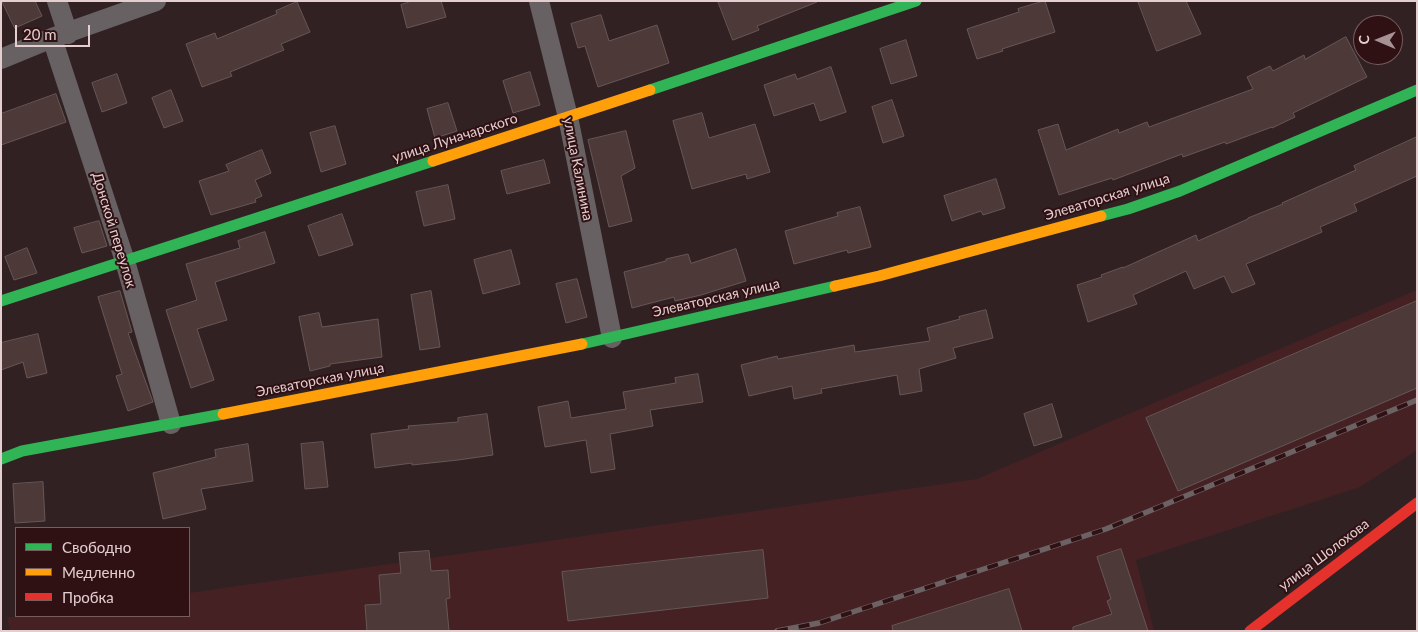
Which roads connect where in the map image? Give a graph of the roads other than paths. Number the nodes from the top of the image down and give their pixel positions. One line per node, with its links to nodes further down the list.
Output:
1 (57, 1): 5 (street, Донской переулок)
2 (156, 1): 5 (street)
3 (539, 1): 8 (street, улица Калинина)
4 (916, 1): 8 (street, улица Луначарского)
5 (60, 36): 6 (street); 9 (street, Донской переулок)
6 (1, 59)
7 (1417, 90): 11 (street, Элеваторская улица)
8 (568, 117): 9 (street, улица Луначарского); 11 (street, улица Калинина)
9 (125, 261): 10 (street, улица Луначарского); 12 (street, Донской переулок)
10 (1, 301)
11 (612, 338): 12 (street, Элеваторская улица)
12 (170, 424): 13 (street, Элеваторская улица)
13 (1, 460)
14 (1417, 503): 15 (street, улица Шолохова)
15 (1250, 631)

